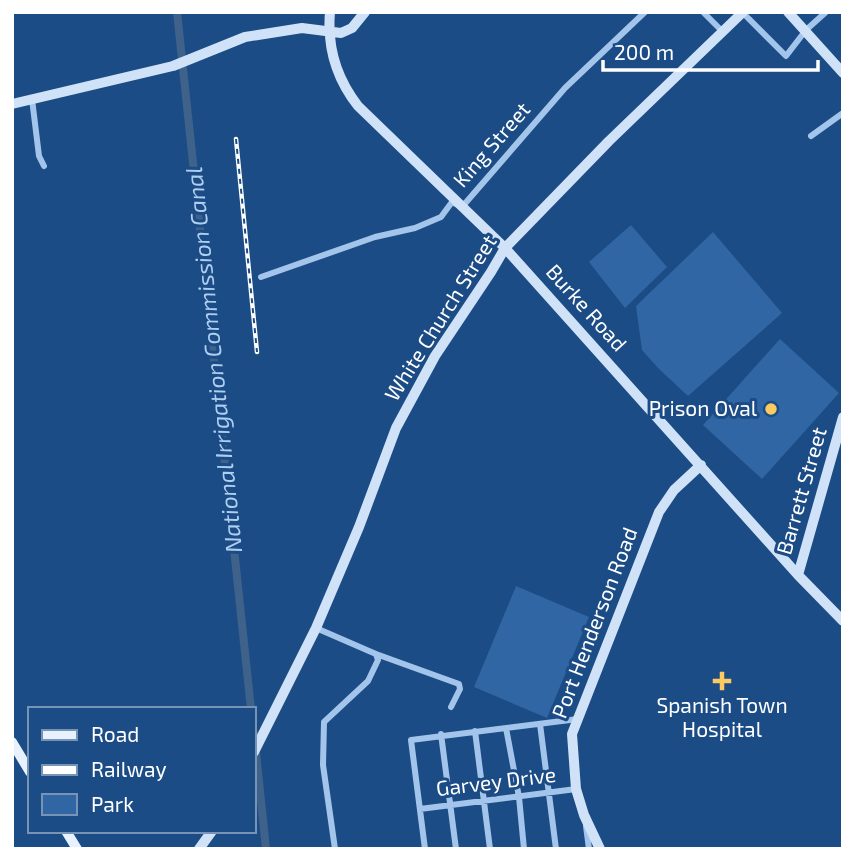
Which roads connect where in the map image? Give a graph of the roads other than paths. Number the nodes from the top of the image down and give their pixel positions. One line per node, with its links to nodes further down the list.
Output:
1 (330, 12): 10 (street, Burke Road)
2 (365, 12): 10 (street)
3 (645, 12): 17 (street, King Street)
4 (703, 12): 9 (street)
5 (788, 12): 8 (street)
6 (826, 12): 8 (street)
7 (743, 13): 8 (street); 9 (street, White Church Street)
8 (806, 30): 11 (street)
9 (723, 32): 18 (street, White Church Street)
10 (328, 33): 12 (street); 17 (street, Burke Road)
11 (843, 73)
12 (32, 99): 13 (street); 16 (street)
13 (12, 104)
14 (843, 113): 15 (street)
15 (811, 136)
16 (44, 166)
17 (462, 207): 18 (street, Burke Road); 19 (street, King Street)
18 (505, 247): 21 (street, Burke Road); 24 (street, White Church Street)
19 (261, 277)
20 (843, 417): 22 (street, Barrett Street)
21 (701, 465): 22 (street, Burke Road); 27 (street, Port Henderson Road)
22 (797, 575): 23 (street, Burke Road)
23 (843, 621)
24 (316, 628): 25 (street); 33 (street, White Church Street)
25 (376, 654): 26 (street); 46 (street)
26 (451, 707)
27 (578, 719): 28 (street); 35 (street, Port Henderson Road)
28 (540, 724): 29 (street); 36 (street)
29 (506, 728): 30 (street); 37 (street)
30 (475, 731): 31 (street); 38 (street)
31 (441, 734): 39 (street); 40 (street)
32 (12, 742): 34 (main road)
33 (256, 748)
34 (28, 769)
35 (576, 789): 36 (street, Garvey Drive); 41 (street, Port Henderson Road)
36 (549, 794): 37 (street, Garvey Drive); 51 (street)
37 (519, 797): 38 (street, Garvey Drive); 50 (street)
38 (484, 802): 39 (street, Garvey Drive); 49 (street)
39 (450, 806): 40 (street, Garvey Drive); 48 (street)
40 (420, 809): 47 (street)
41 (584, 815): 52 (street); 53 (street, Port Henderson Road)
42 (67, 833): 44 (main road)
43 (211, 833): 45 (street)
44 (77, 849)
45 (199, 849)
46 (335, 849)
47 (425, 849)
48 (456, 849)
49 (490, 849)
50 (524, 849)
51 (556, 849)
52 (589, 849)
53 (600, 849)

